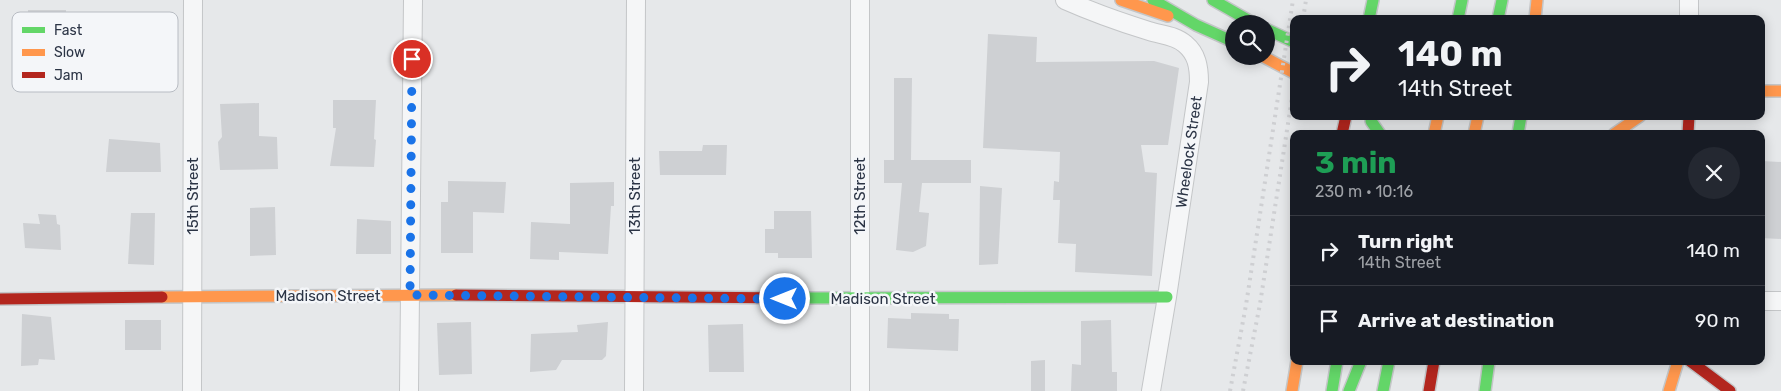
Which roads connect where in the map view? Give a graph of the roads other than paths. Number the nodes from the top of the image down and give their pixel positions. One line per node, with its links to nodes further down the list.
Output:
1 (193, 0): 35 (street, 15th Street)
2 (413, 0): 34 (street)
3 (636, 0): 37 (street, 13th Street)
4 (860, 0): 39 (street, 12th Street)
5 (1065, 0): 36 (street, Wheelock Street)
6 (1121, 0): 20 (main road)
7 (1153, 0): 20 (main road)
8 (1213, 0): 14 (main road)
9 (1373, 0): 15 (main road)
10 (1462, 0): 16 (main road)
11 (1502, 0): 17 (main road)
12 (1537, 0): 18 (main road)
13 (1689, 0): 19 (street)
14 (1239, 15)
15 (1370, 15)
16 (1459, 15)
17 (1499, 15)
18 (1535, 15)
19 (1690, 15)
20 (1196, 25): 22 (main road)
21 (1275, 33): 23 (main road)
22 (1225, 38)
23 (1290, 40)
24 (1275, 63): 25 (main road)
25 (1290, 71)
26 (1765, 90): 27 (main road)
27 (1781, 91)
28 (1369, 120): 31 (main road)
29 (1369, 120): 32 (main road)
30 (1634, 120): 33 (main road)
31 (1377, 130)
32 (1383, 130)
33 (1620, 130)
34 (410, 295): 35 (main road, Madison Street); 37 (main road, Madison Street); 51 (street)
35 (192, 296): 38 (main road, Madison Street); 50 (street, 15th Street)
36 (1167, 297): 39 (main road, Madison Street); 54 (street, Wheelock Street)
37 (634, 298): 39 (main road, Madison Street); 52 (street, 13th Street)
38 (0, 299)
39 (860, 299): 53 (street, 12th Street)
40 (1781, 300): 41 (street)
41 (1765, 301)
42 (1296, 365): 55 (main road)
43 (1336, 365): 56 (main road)
44 (1359, 365): 57 (main road)
45 (1388, 365): 58 (main road)
46 (1433, 365): 59 (main road)
47 (1488, 365): 60 (main road)
48 (1677, 365): 61 (main road)
49 (1695, 365): 62 (main road)
50 (192, 391)
51 (409, 391)
52 (634, 391)
53 (860, 391)
54 (1151, 391)
55 (1292, 391)
56 (1332, 391)
57 (1349, 391)
58 (1383, 391)
59 (1429, 391)
60 (1485, 391)
61 (1669, 391)
62 (1730, 391)

